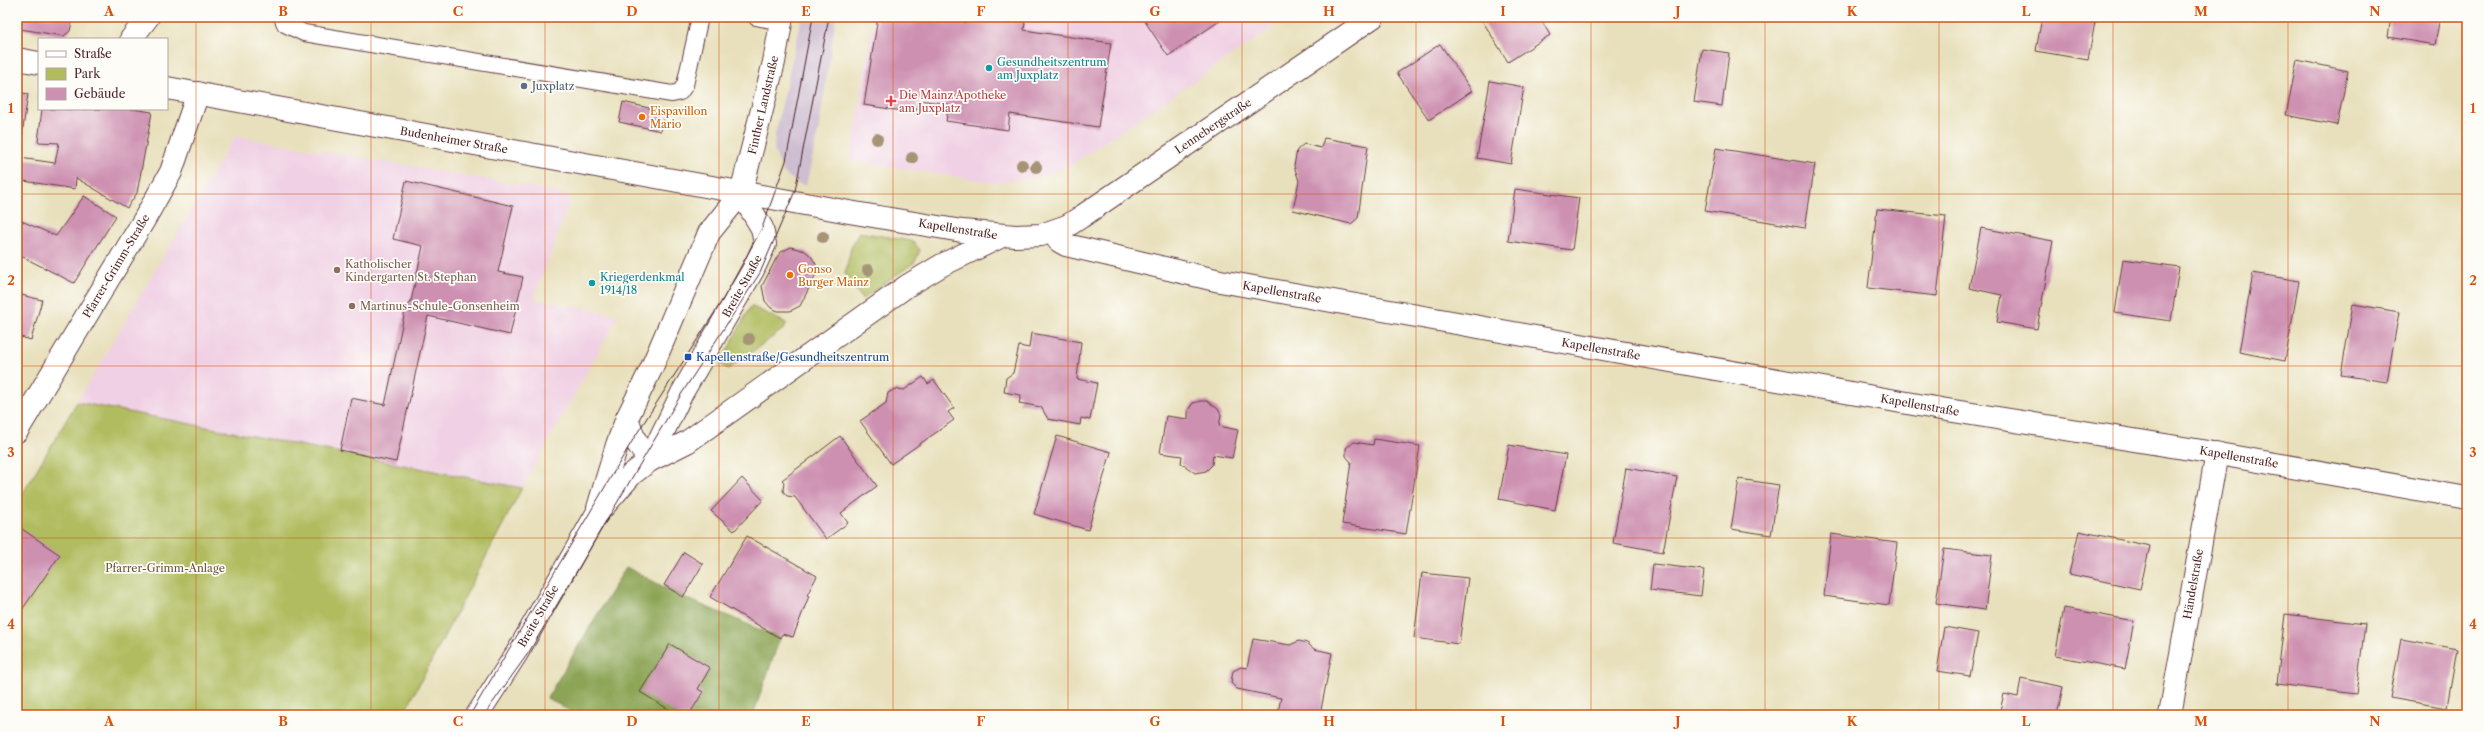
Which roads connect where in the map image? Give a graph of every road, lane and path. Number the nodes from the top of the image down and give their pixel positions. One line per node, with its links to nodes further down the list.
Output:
1 (148, 17): 7 (main road)
2 (282, 17): 3 (lane)
3 (700, 17)
4 (756, 17): 6 (lane)
5 (1373, 17): 13 (main road, Lennebergstraße)
6 (781, 20): 12 (main road, Finther Landstraße)
7 (132, 38)
8 (17, 59): 9 (main road)
9 (38, 63)
10 (168, 88): 11 (main road, Budenheimer Straße)
11 (198, 93): 12 (main road, Budenheimer Straße); 16 (main road, Pfarrer-Grimm-Straße)
12 (742, 193): 14 (main road, Kapellenstraße); 15 (main road, Breite Straße); 18 (main road, Breite Straße)
13 (1052, 232): 14 (main road, Kapellenstraße); 17 (main road, Kapellenstraße)
14 (1002, 236): 18 (main road, Breite Straße)
15 (627, 418): 18 (main road); 20 (main road, Breite Straße)
16 (17, 431)
17 (2217, 453): 19 (main road, Kapellenstraße); 22 (main road, Händelstraße)
18 (649, 461): 20 (main road, Breite Straße)
19 (2467, 498)
20 (596, 515): 21 (main road, Breite Straße)
21 (477, 715)
22 (2170, 715)

